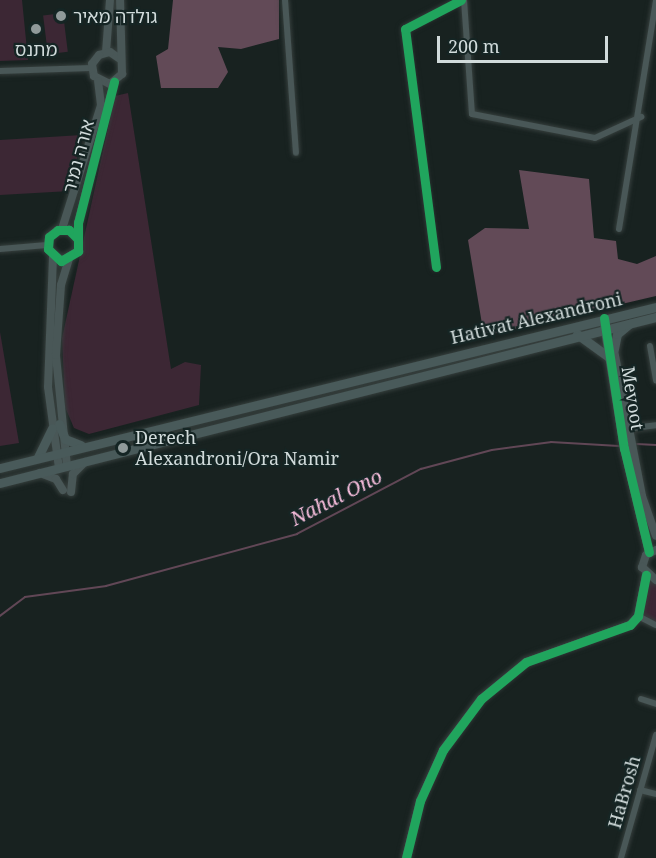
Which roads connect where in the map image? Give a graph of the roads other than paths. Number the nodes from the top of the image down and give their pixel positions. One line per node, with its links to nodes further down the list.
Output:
1 (110, 0): 6 (street)
2 (120, 0): 7 (street)
3 (285, 0): 13 (street)
4 (463, 0): 12 (street); 21 (street)
5 (656, 0): 12 (street)
6 (106, 52): 7 (street); 8 (street)
7 (120, 58): 11 (street)
8 (92, 68): 9 (street); 10 (street)
9 (0, 71)
10 (97, 80): 11 (street); 15 (street, אורה נמיר)
11 (114, 82): 16 (street, אורה נמיר)
12 (641, 117): 14 (street)
13 (296, 153)
14 (619, 228)
15 (62, 229): 16 (street); 17 (street)
16 (78, 239): 20 (street)
17 (47, 244): 18 (street); 19 (street)
18 (0, 249)
19 (53, 257): 20 (street); 32 (street)
20 (69, 259): 32 (street)
21 (436, 267)
22 (656, 307): 25 (main road, Hativat Alexandroni)
23 (656, 317): 24 (main road, Hativat Alexandroni)
24 (632, 322): 25 (main road, Hativat Alexandroni); 28 (main road)
25 (606, 324): 26 (main road, Hativat Alexandroni); 28 (street, Mevoot); 29 (street, Mevoot); 34 (main road, Hativat Alexandroni)
26 (577, 334): 29 (main road); 37 (main road, Hativat Alexandroni)
27 (650, 346): 30 (street)
28 (614, 349): 33 (street, Mevoot)
29 (610, 358): 33 (street, Mevoot)
30 (656, 380)
31 (656, 425): 33 (street)
32 (56, 426): 34 (main road); 35 (street); 36 (main road)
33 (625, 429): 42 (street, Mevoot); 43 (street, Mevoot)
34 (84, 445): 35 (main road, Hativat Alexandroni)
35 (60, 452): 36 (main road, Hativat Alexandroni); 38 (street)
36 (36, 458): 39 (main road, Hativat Alexandroni)
37 (88, 460): 38 (main road, Hativat Alexandroni); 40 (street)
38 (63, 467): 40 (main road, Hativat Alexandroni)
39 (0, 468)
40 (39, 473): 41 (main road, Hativat Alexandroni)
41 (0, 483)
42 (656, 536)
43 (653, 551): 44 (street)
44 (646, 575): 45 (street); 46 (street)
45 (656, 580)
46 (638, 616): 47 (street); 53 (street)
47 (656, 625)
48 (641, 699): 49 (street)
49 (656, 704)
50 (656, 735): 51 (street, HaBrosh)
51 (640, 790): 52 (street); 54 (street, HaBrosh)
52 (656, 794)
53 (406, 858)
54 (621, 858)

